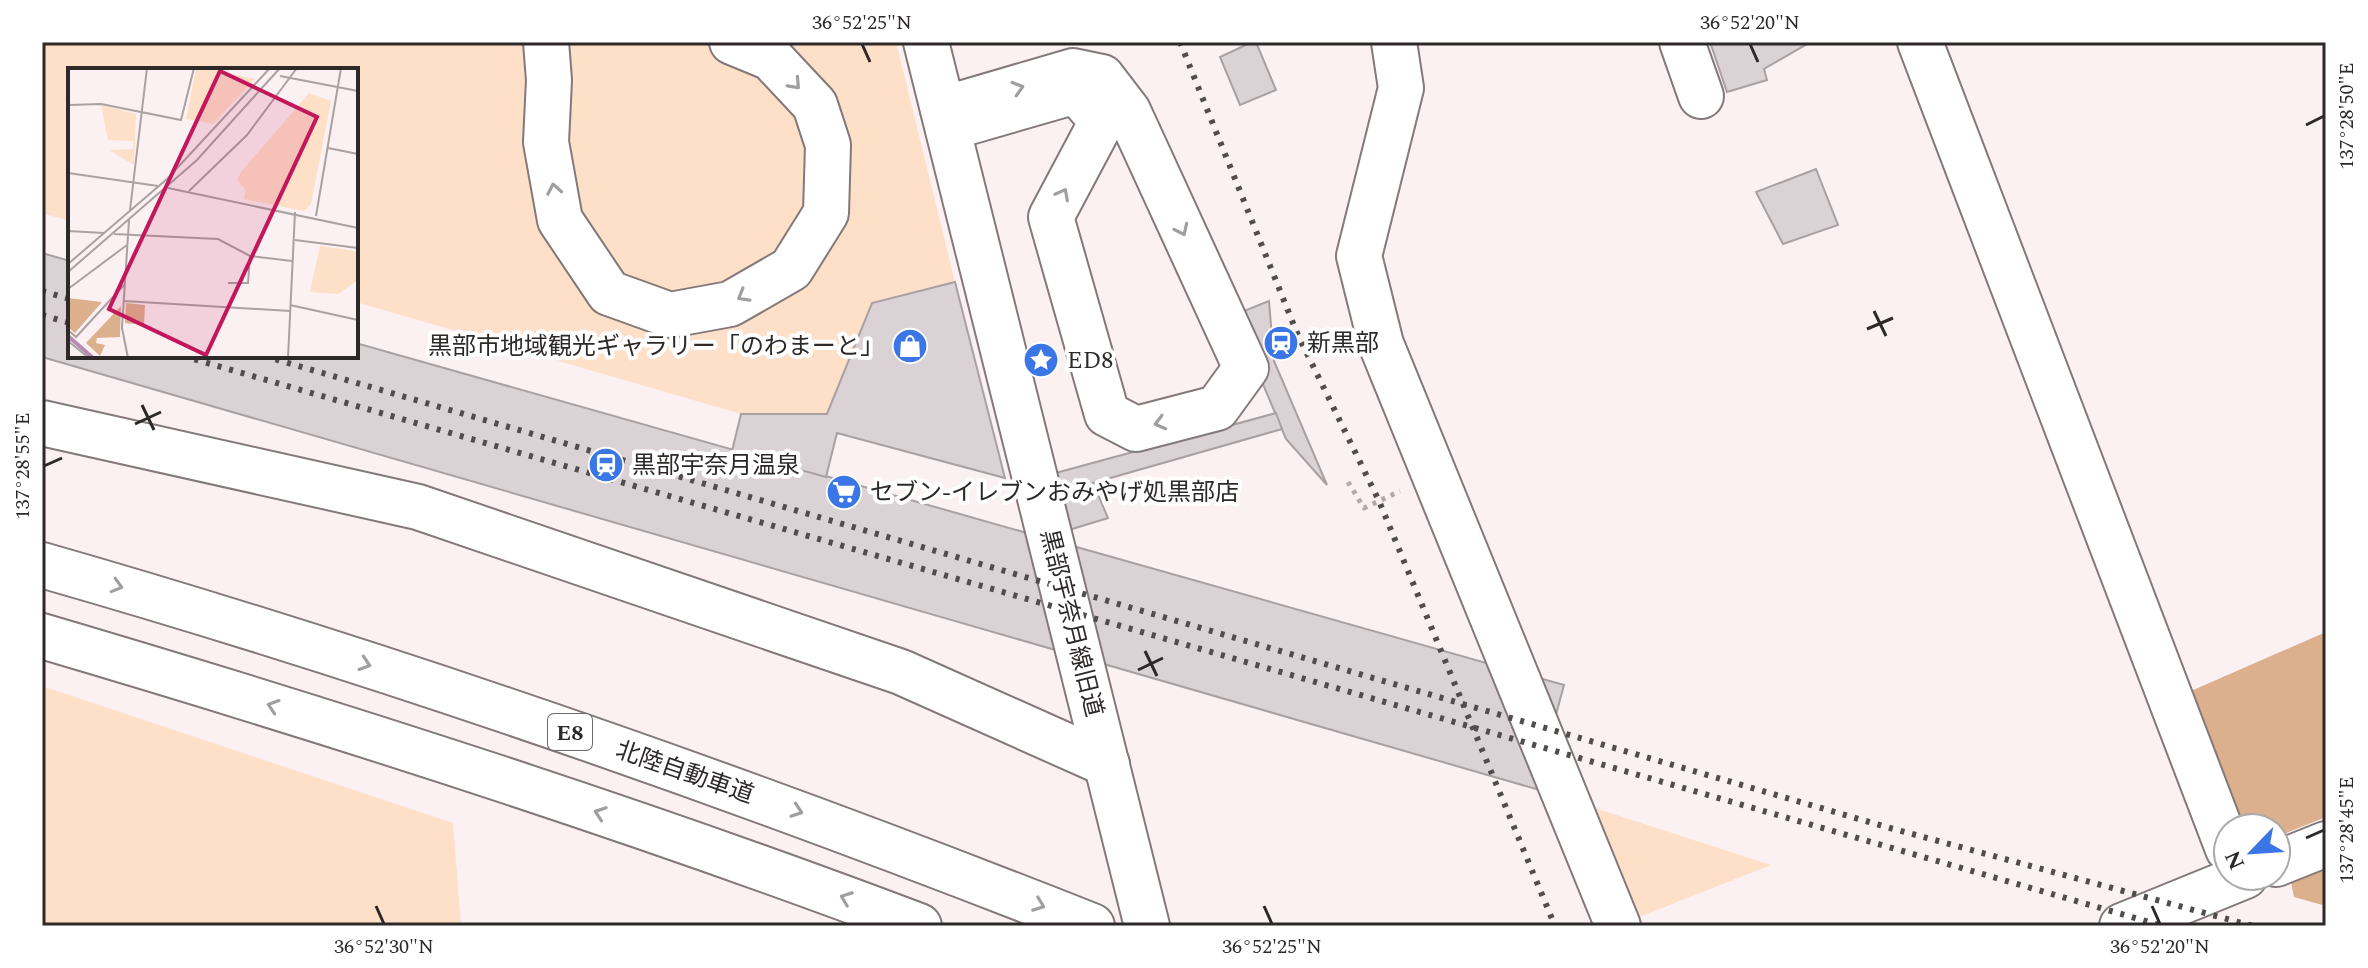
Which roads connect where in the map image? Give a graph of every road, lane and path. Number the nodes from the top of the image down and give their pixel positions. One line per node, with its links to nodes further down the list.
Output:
1 (546, 42): 2 (main road, one-way to 1)
2 (732, 42)
3 (926, 42): 8 (main road, 黒部宇奈月線旧道)
4 (1394, 42): 22 (main road)
5 (1682, 42): 7 (main road)
6 (1920, 42): 15 (main road)
7 (1701, 96)
8 (946, 119): 8 (main road, one-way to 8); 14 (main road, 黒部宇奈月線旧道)
9 (42, 423): 14 (main road)
10 (1348, 482): 11 (path)
11 (1364, 508)
12 (42, 565): 19 (main road, 北陸自動車道 / E8, one-way to 19)
13 (42, 636): 20 (main road, one-way to 13)
14 (1107, 764): 21 (main road, 黒部宇奈月線旧道)
15 (2223, 812)
16 (2326, 844): 17 (main road)
17 (2292, 854)
18 (2212, 884): 23 (main road)
19 (1091, 925)
20 (919, 926)
21 (1147, 926)
22 (1618, 926)
23 (2122, 926)

